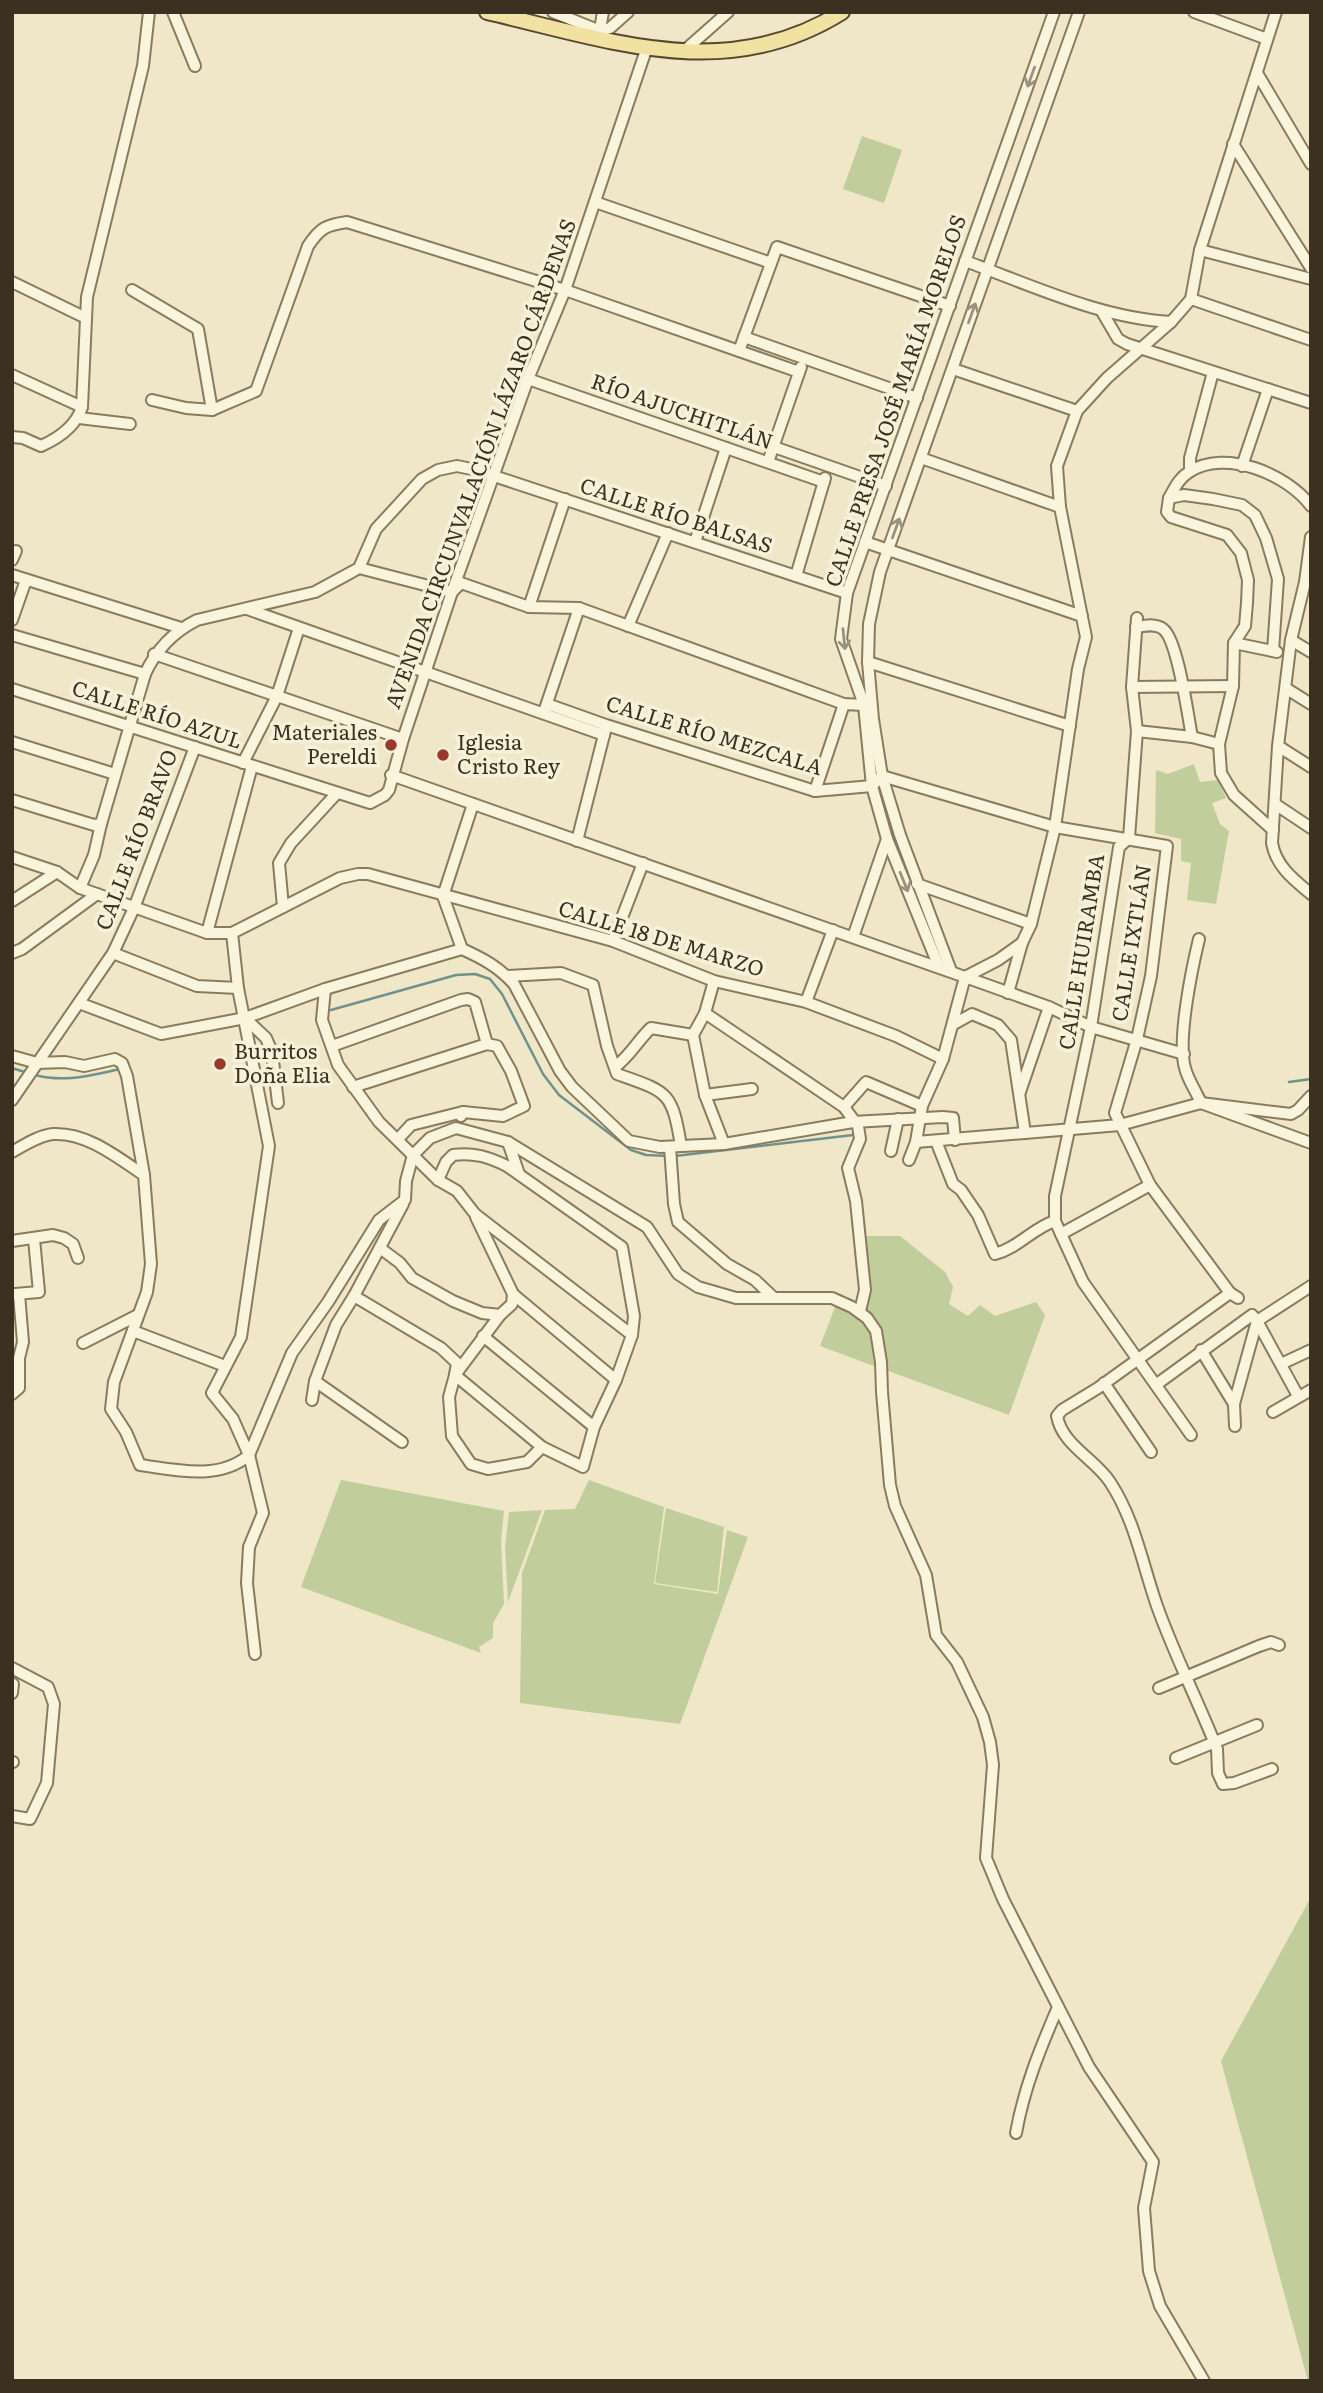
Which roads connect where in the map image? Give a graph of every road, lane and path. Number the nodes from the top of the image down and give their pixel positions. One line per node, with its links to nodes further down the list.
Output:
1 (149, 12): 34 (street)
2 (173, 12): 17 (street)
3 (487, 12): 13 (main road)
4 (553, 12): 13 (street)
5 (603, 12): 13 (street)
6 (628, 12): 13 (street)
7 (728, 12): 16 (street)
8 (842, 12): 16 (main road)
9 (1054, 12): 23 (street, CALLE PRESA JOSÉ MARÍA MORELOS, one-way to 23)
10 (1079, 12): 26 (street, CALLE PRESA JOSÉ MARÍA MORELOS)
11 (1194, 12): 14 (street)
12 (1276, 12): 14 (street)
13 (599, 34): 15 (main road)
14 (1267, 39): 18 (street)
15 (647, 47): 16 (main road); 21 (street, AVENIDA CIRCUNVALACIÓN LÁZARO CÁRDENAS)
16 (684, 51)
17 (195, 66)
18 (1257, 73): 19 (street); 20 (street)
19 (1233, 144): 22 (street); 25 (street)
20 (1311, 164)
21 (595, 202): 24 (street); 30 (street, AVENIDA CIRCUNVALACIÓN LÁZARO CÁRDENAS)
22 (1200, 250): 27 (street); 31 (street)
23 (965, 261): 26 (street); 32 (street, CALLE PRESA JOSÉ MARÍA MORELOS)
24 (771, 262): 32 (street); 36 (street)
25 (1311, 268)
26 (988, 270): 33 (street); 41 (street, CALLE PRESA JOSÉ MARÍA MORELOS, one-way to 26)
27 (1311, 279)
28 (12, 282): 34 (street)
29 (132, 290): 50 (street)
30 (565, 290): 39 (street); 45 (street, AVENIDA CIRCUNVALACIÓN LÁZARO CÁRDENAS); 50 (street)
31 (1191, 299): 35 (street); 37 (street)
32 (950, 306): 47 (street, CALLE PRESA JOSÉ MARÍA MORELOS)
33 (1101, 310): 35 (street); 38 (street)
34 (86, 318): 52 (street)
35 (1171, 322): 38 (street)
36 (744, 337): 39 (street); 40 (street)
37 (1311, 340)
38 (1140, 348): 43 (street); 51 (street)
39 (739, 351): 42 (street)
40 (804, 358): 42 (street); 47 (street)
41 (953, 369): 51 (street); 57 (street, CALLE PRESA JOSÉ MARÍA MORELOS)
42 (799, 372): 56 (street)
43 (1213, 372): 46 (street); 61 (street)
44 (12, 375): 52 (street)
45 (528, 379): 55 (street, RÍO AJUCHITLÁN); 62 (street, AVENIDA CIRCUNVALACIÓN LÁZARO CÁRDENAS)
46 (1268, 389): 49 (street); 60 (street)
47 (917, 398): 64 (street, CALLE PRESA JOSÉ MARÍA MORELOS)
48 (152, 401): 50 (street)
49 (1311, 403)
50 (212, 410)
51 (1077, 411): 68 (street)
52 (81, 412): 53 (street); 54 (street)
53 (130, 424)
54 (12, 437)
55 (726, 447): 58 (street, RÍO AJUCHITLÁN); 71 (street)
56 (774, 447): 58 (street); 59 (street, RÍO AJUCHITLÁN)
57 (921, 458): 68 (street); 73 (street, CALLE PRESA JOSÉ MARÍA MORELOS, one-way to 57)
58 (768, 462): 63 (street, RÍO AJUCHITLÁN)
59 (829, 466): 63 (street); 64 (street, RÍO AJUCHITLÁN)
60 (1242, 466): 61 (street); 67 (street)
61 (1190, 471): 65 (street)
62 (493, 476): 66 (street, CALLE RÍO BALSAS); 74 (street, CALLE RÍO BALSAS); 79 (street, AVENIDA CIRCUNVALACIÓN LÁZARO CÁRDENAS)
63 (824, 482): 76 (street)
64 (886, 486): 72 (street, CALLE PRESA JOSÉ MARÍA MORELOS)
65 (1169, 498): 91 (street); 92 (street)
66 (565, 499): 69 (street, CALLE RÍO BALSAS); 81 (street)
67 (1311, 506)
68 (1060, 507): 84 (street)
69 (668, 533): 71 (street, CALLE RÍO BALSAS); 86 (street)
70 (1311, 537): 78 (street)
71 (695, 542): 76 (street, CALLE RÍO BALSAS)
72 (865, 542): 73 (street); 80 (street, CALLE PRESA JOSÉ MARÍA MORELOS)
73 (888, 550): 84 (street); 96 (street, CALLE PRESA JOSÉ MARÍA MORELOS)
74 (359, 568): 79 (street); 83 (street)
75 (12, 575): 77 (street)
76 (796, 576): 80 (street, CALLE RÍO BALSAS)
77 (26, 580): 85 (street); 87 (street)
78 (1308, 584): 90 (street)
79 (452, 592): 81 (street); 98 (street, AVENIDA CIRCUNVALACIÓN LÁZARO CÁRDENAS)
80 (848, 593): 107 (street, CALLE PRESA JOSÉ MARÍA MORELOS, one-way to 107)
81 (529, 607): 82 (street)
82 (579, 608): 86 (street); 108 (street)
83 (245, 609): 87 (street); 88 (street, CALLE RÍO MEZCALA)
84 (1082, 616): 110 (street)
85 (12, 620)
86 (628, 626): 105 (street)
87 (181, 628): 94 (street)
88 (299, 628): 98 (street, CALLE RÍO MEZCALA); 104 (street)
89 (12, 635): 97 (street)
90 (1291, 640): 93 (street); 95 (street)
91 (1234, 643): 92 (street); 100 (street)
92 (1273, 651): 95 (street)
93 (1311, 652)
94 (154, 654): 97 (street); 104 (street)
95 (1290, 654): 103 (street)
96 (868, 662): 110 (street); 123 (street, CALLE PRESA JOSÉ MARÍA MORELOS)
97 (145, 674): 109 (street)
98 (425, 674): 108 (street, CALLE RÍO MEZCALA); 114 (street, AVENIDA CIRCUNVALACIÓN LÁZARO CÁRDENAS)
99 (1183, 686): 100 (street); 101 (street); 101 (street, CALLE HUIRAMBA); 113 (street)
100 (1233, 686): 116 (street)
101 (1132, 687): 112 (street, CALLE HUIRAMBA)
102 (12, 689): 109 (street, CALLE RÍO AZUL)
103 (1287, 689): 106 (street); 117 (street)
104 (277, 696): 114 (street); 119 (street)
105 (844, 704): 107 (street); 125 (street)
106 (1311, 704)
107 (864, 705): 124 (street, CALLE PRESA JOSÉ MARÍA MORELOS)
108 (545, 709): 111 (street, CALLE RÍO MEZCALA)
109 (129, 726): 118 (street, CALLE RÍO AZUL); 121 (street)
110 (1070, 726): 132 (street)
111 (605, 730): 125 (street, CALLE RÍO MEZCALA); 137 (street)
112 (1137, 731): 113 (street); 135 (street, CALLE HUIRAMBA)
113 (1192, 737): 116 (street)
114 (403, 739): 122 (street, AVENIDA CIRCUNVALACIÓN LÁZARO CÁRDENAS)
115 (12, 743): 121 (street)
116 (1219, 744): 134 (street)
117 (1279, 746): 120 (street); 130 (street)
118 (195, 747): 119 (street, CALLE RÍO AZUL); 148 (street, CALLE RÍO BRAVO)
119 (247, 764): 126 (street, CALLE RÍO AZUL); 151 (street)
120 (1311, 767)
121 (115, 774): 131 (street)
122 (391, 775): 128 (street, AVENIDA CIRCUNVALACIÓN LÁZARO CÁRDENAS); 129 (street)
123 (882, 776): 124 (street); 132 (street); 141 (street, CALLE PRESA JOSÉ MARÍA MORELOS)
124 (872, 786): 125 (street, CALLE RÍO MEZCALA); 136 (street, CALLE PRESA JOSÉ MARÍA MORELOS)
125 (815, 791)
126 (337, 793): 128 (street, CALLE RÍO AZUL); 147 (street)
127 (12, 800): 131 (street)
128 (370, 803)
129 (473, 804): 137 (street); 145 (street)
130 (1275, 804): 133 (street); 134 (street)
131 (101, 824): 142 (street)
132 (1055, 827): 135 (street); 149 (street)
133 (1311, 828)
134 (1273, 830): 144 (street)
135 (1129, 838): 174 (street, CALLE HUIRAMBA); 176 (street, CALLE IXTLÁN)
136 (887, 839): 153 (street); 160 (street, CALLE PRESA JOSÉ MARÍA MORELOS, one-way to 160)
137 (577, 841): 139 (street)
138 (12, 857): 140 (street)
139 (643, 863): 150 (street); 155 (street)
140 (57, 872): 142 (street); 146 (street)
141 (917, 884): 149 (street); 161 (street, CALLE PRESA JOSÉ MARÍA MORELOS)
142 (80, 888): 143 (street)
143 (97, 894): 148 (street); 158 (street)
144 (1311, 894)
145 (443, 896): 147 (street, CALLE 18 DE MARZO); 155 (street, CALLE 18 DE MARZO); 157 (street)
146 (12, 901)
147 (283, 907): 152 (street, CALLE 18 DE MARZO)
148 (134, 908): 151 (street); 159 (street, CALLE RÍO BRAVO)
149 (1031, 923): 156 (street)
150 (833, 930): 153 (street); 168 (street)
151 (207, 933): 152 (street)
152 (232, 933): 165 (street)
153 (853, 937): 160 (street)
154 (1199, 939): 179 (street)
155 (613, 942): 164 (street, CALLE 18 DE MARZO)
156 (1022, 943): 163 (street); 167 (street)
157 (462, 949): 162 (street); 166 (street)
158 (12, 953)
159 (113, 953): 165 (street); 169 (street, CALLE RÍO BRAVO)
160 (939, 967): 161 (street)
161 (951, 971): 163 (street)
162 (507, 976): 183 (street); 209 (street)
163 (965, 977): 167 (street); 173 (street)
164 (714, 981): 168 (street, CALLE 18 DE MARZO); 171 (street)
165 (238, 988): 172 (street)
166 (325, 990): 172 (street); 178 (street)
167 (1009, 993): 170 (street)
168 (806, 1002): 181 (street, CALLE 18 DE MARZO)
169 (79, 1003): 172 (street); 182 (street, CALLE RÍO BRAVO)
170 (1049, 1007): 174 (street); 186 (street)
171 (705, 1013): 175 (street); 193 (street)
172 (245, 1018): 191 (street); 244 (street)
173 (954, 1024): 181 (street); 186 (street)
174 (1091, 1027): 176 (street); 200 (street, CALLE HUIRAMBA)
175 (693, 1035): 183 (street); 187 (street)
176 (1137, 1039): 179 (street); 198 (street, CALLE IXTLÁN)
177 (486, 1044): 178 (street); 184 (street); 194 (street)
178 (332, 1046): 184 (street)
179 (1184, 1054): 190 (street)
180 (12, 1056): 182 (street)
181 (943, 1059): 192 (street)
182 (36, 1065): 189 (street, CALLE RÍO BRAVO); 215 (street)
183 (615, 1067): 209 (street)
184 (353, 1087): 202 (street)
185 (752, 1089): 187 (street)
186 (1019, 1094): 201 (street)
187 (705, 1095): 208 (street)
188 (1311, 1096): 190 (street)
189 (12, 1100)
190 (1201, 1102): 198 (street); 207 (street)
191 (278, 1103)
192 (922, 1106): 193 (street); 195 (street)
193 (844, 1107): 197 (street)
194 (463, 1112): 199 (street); 202 (street)
195 (920, 1118): 196 (street); 203 (street); 206 (street)
196 (898, 1119): 197 (street); 210 (street)
197 (853, 1122): 208 (street); 231 (street)
198 (1120, 1125): 200 (street); 217 (street)
199 (456, 1128): 205 (street); 212 (street)
200 (1070, 1128): 201 (street); 220 (street, CALLE HUIRAMBA)
201 (1026, 1133): 203 (street)
202 (398, 1139): 212 (street)
203 (955, 1140): 204 (street)
204 (936, 1141): 206 (street); 220 (street)
205 (508, 1142): 214 (street); 230 (street)
206 (916, 1142): 213 (street)
207 (1311, 1143)
208 (724, 1144): 209 (street)
209 (673, 1147): 230 (street)
210 (891, 1151)
211 (12, 1152): 215 (street)
212 (413, 1156): 216 (street); 218 (street)
213 (909, 1160)
214 (519, 1174): 216 (street); 236 (street)
215 (144, 1175): 232 (street)
216 (438, 1180): 219 (street)
217 (1150, 1185): 221 (street); 242 (street)
218 (405, 1200): 224 (street); 263 (street)
219 (475, 1214): 228 (street); 236 (street)
220 (1055, 1221): 221 (street)
221 (1061, 1234): 242 (street)
222 (34, 1239): 223 (street); 225 (street); 227 (street)
223 (12, 1241)
224 (380, 1248): 229 (street); 233 (street)
225 (78, 1258)
226 (1311, 1286): 234 (street)
227 (16, 1294): 238 (street)
228 (513, 1294): 233 (street); 246 (street)
229 (354, 1296): 245 (street); 247 (street)
230 (774, 1298): 231 (street)
231 (860, 1311): 274 (street)
232 (138, 1315): 235 (street); 239 (street)
233 (500, 1315): 237 (street)
234 (1254, 1318): 240 (street); 243 (street); 255 (street)
235 (133, 1331): 244 (street); 263 (street)
236 (632, 1335): 246 (street)
237 (483, 1336): 245 (street); 258 (street)
238 (18, 1342): 251 (street)
239 (83, 1343)
240 (1200, 1350): 248 (street); 255 (street)
241 (1311, 1350): 243 (street)
242 (1138, 1358): 248 (street); 249 (street)
243 (1281, 1364): 252 (street)
244 (225, 1366): 263 (street)
245 (455, 1375): 261 (street); 261 (street)
246 (615, 1380): 258 (street)
247 (315, 1381): 254 (street); 260 (street)
248 (1157, 1384): 259 (street)
249 (1101, 1386): 262 (street); 267 (street)
250 (1311, 1390): 252 (street)
251 (12, 1394)
252 (1298, 1396): 253 (street); 256 (street)
253 (1311, 1398)
254 (312, 1400)
255 (1234, 1404): 257 (street)
256 (1273, 1412)
257 (1235, 1426)
258 (594, 1427): 261 (street)
259 (1191, 1435)
260 (402, 1443)
261 (542, 1447)
262 (1151, 1452)
263 (249, 1455): 265 (street)
264 (1279, 1645): 267 (street)
265 (255, 1654)
266 (12, 1668): 273 (street)
267 (1187, 1676): 268 (street); 270 (street)
268 (1159, 1688)
269 (1256, 1726): 270 (street)
270 (1214, 1742): 271 (street); 272 (street)
271 (1176, 1758)
272 (1272, 1769)
273 (12, 1816)
274 (1058, 2007): 275 (street); 276 (street)
275 (1016, 2133)
276 (1204, 2381)

